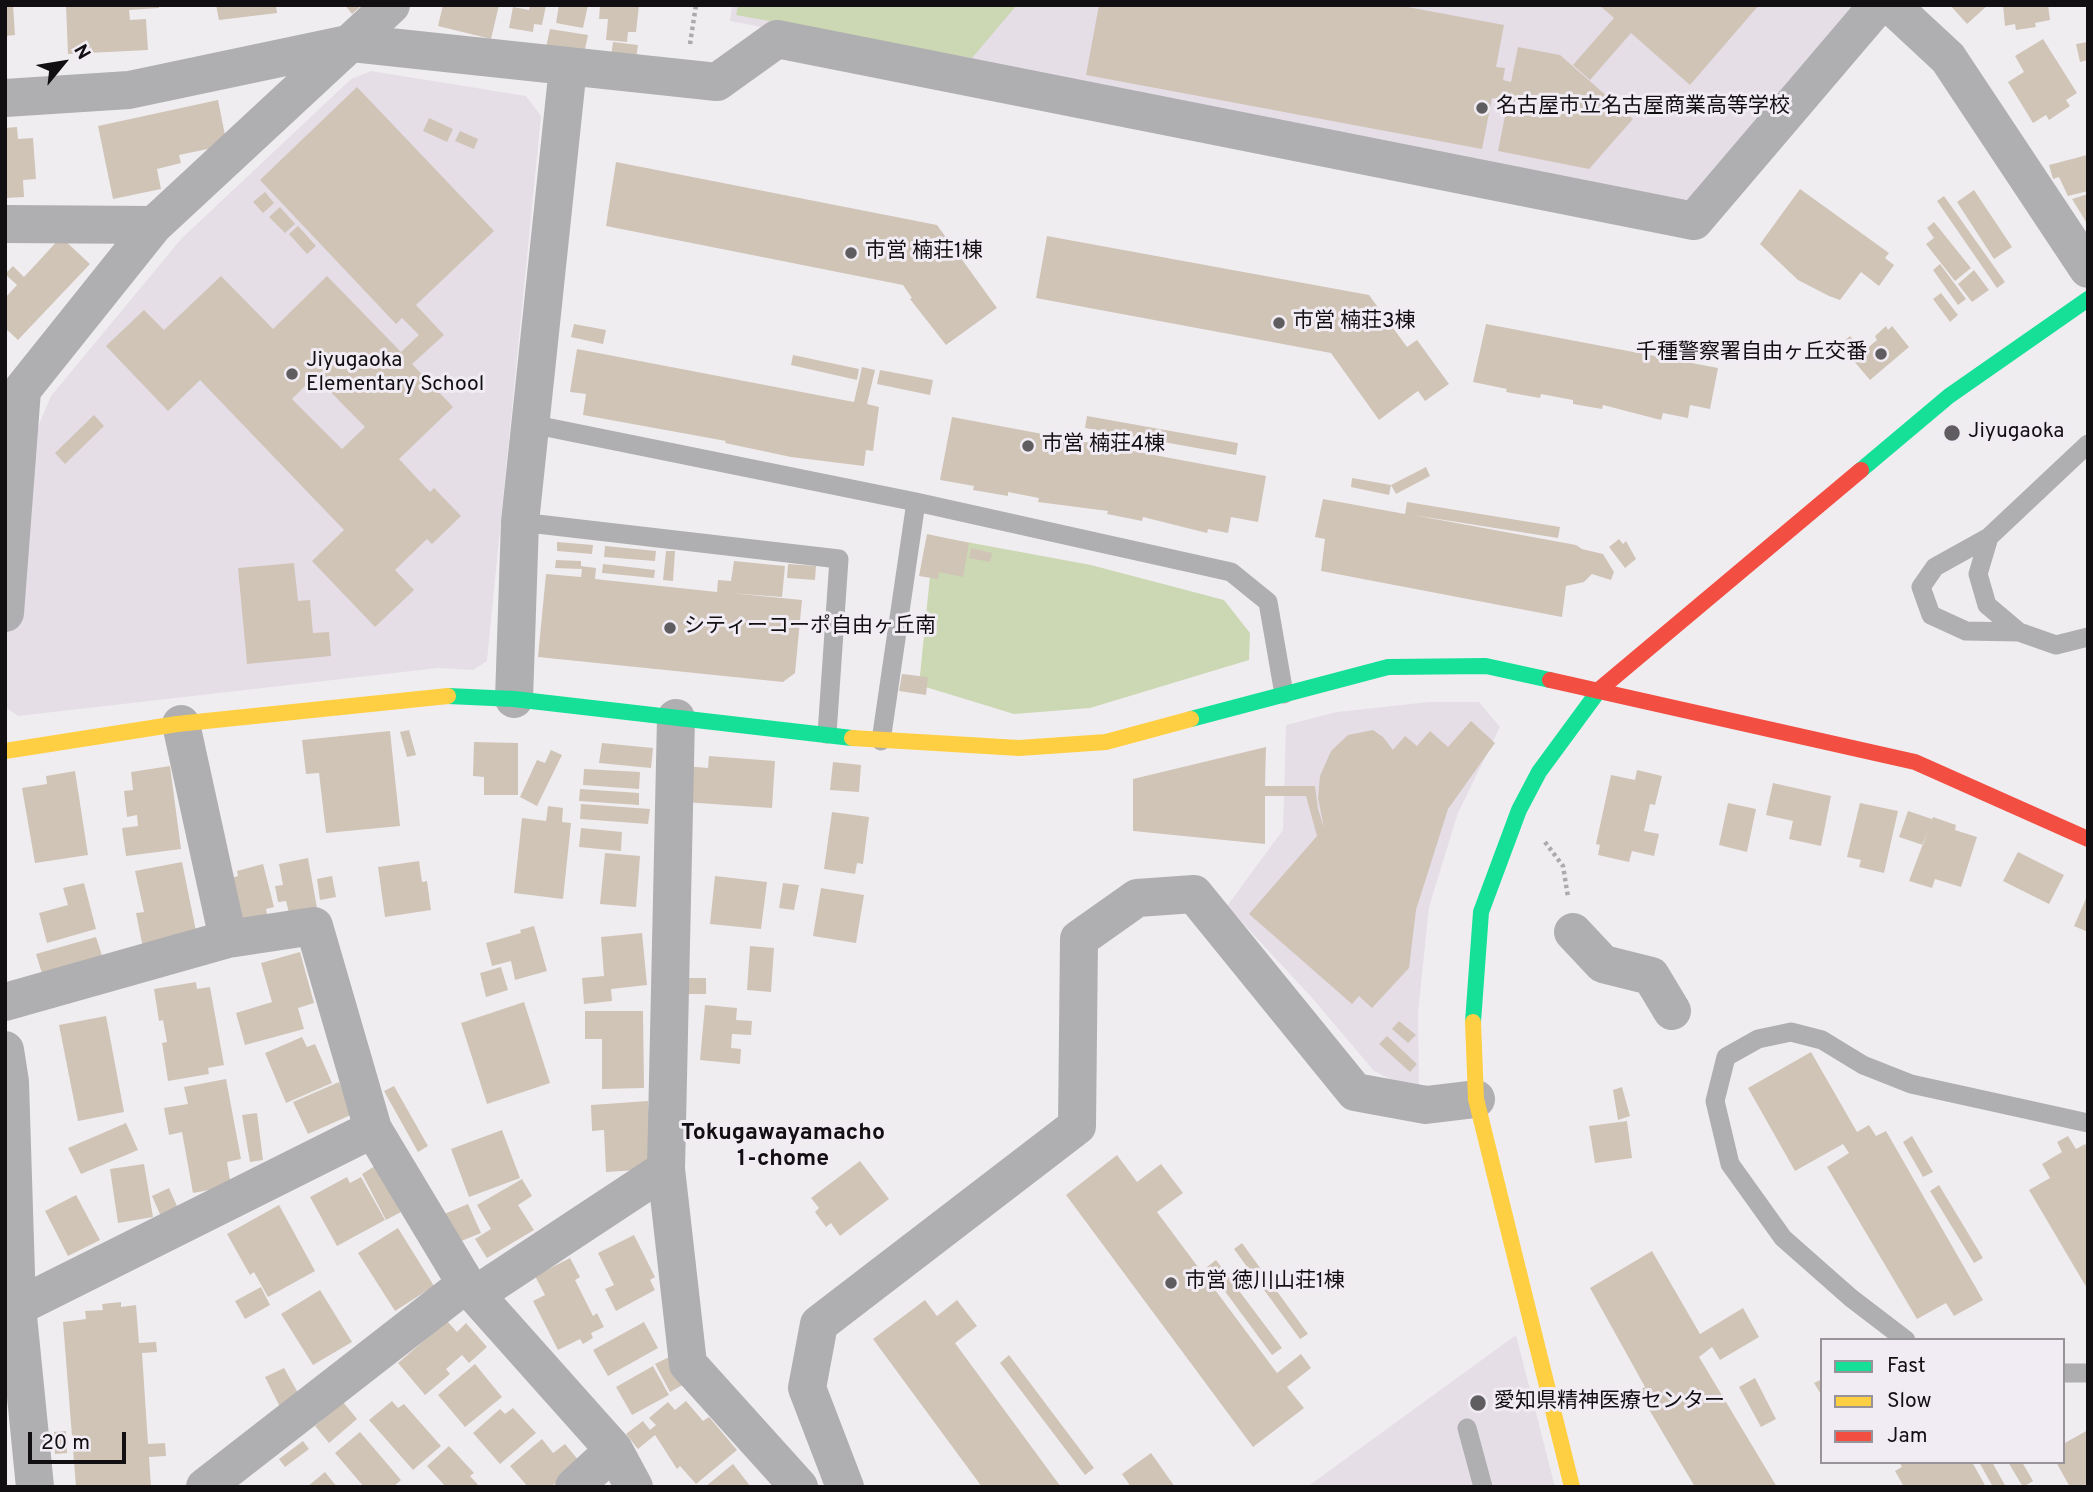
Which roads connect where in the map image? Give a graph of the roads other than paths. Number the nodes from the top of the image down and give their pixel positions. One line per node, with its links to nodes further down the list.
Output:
1 (391, 5): 4 (street)
2 (1878, 5): 5 (street)
3 (1891, 5): 9 (street)
4 (352, 43): 5 (street); 6 (street); 8 (street)
5 (568, 67): 11 (street)
6 (5, 98)
7 (5, 224): 8 (street)
8 (154, 225): 16 (street)
9 (2088, 269)
10 (2088, 299): 19 (street)
11 (531, 424): 13 (lane); 14 (street)
12 (2088, 444): 15 (lane)
13 (916, 502): 20 (lane); 25 (lane)
14 (520, 522): 21 (street); 24 (lane)
15 (1989, 537): 17 (lane); 17 (lane)
16 (5, 613)
17 (2019, 632): 18 (lane)
18 (2088, 637)
19 (1599, 690): 20 (street); 27 (street); 33 (street)
20 (1284, 694): 25 (street)
21 (514, 699): 22 (street); 23 (street)
22 (676, 718): 24 (street); 36 (street)
23 (181, 724): 26 (street); 29 (street)
24 (827, 734): 25 (street)
25 (881, 741)
26 (5, 751)
27 (2088, 839)
28 (1573, 932): 31 (street)
29 (228, 939): 30 (street); 35 (street)
30 (5, 1002)
31 (1672, 1011)
32 (5, 1050): 38 (street)
33 (1476, 1100): 49 (street); 51 (street)
34 (2088, 1123): 39 (lane)
35 (373, 1129): 37 (street); 38 (street)
36 (666, 1169): 37 (street); 48 (street)
37 (470, 1289): 43 (street); 44 (street)
38 (11, 1310): 45 (street)
39 (1903, 1338)
40 (2065, 1373): 41 (lane)
41 (2088, 1373)
42 (1467, 1428): 50 (lane)
43 (614, 1450): 46 (street); 47 (street)
44 (225, 1481)
45 (35, 1487)
46 (574, 1487)
47 (634, 1487)
48 (799, 1487)
49 (845, 1487)
50 (1483, 1487)
51 (1572, 1487)

